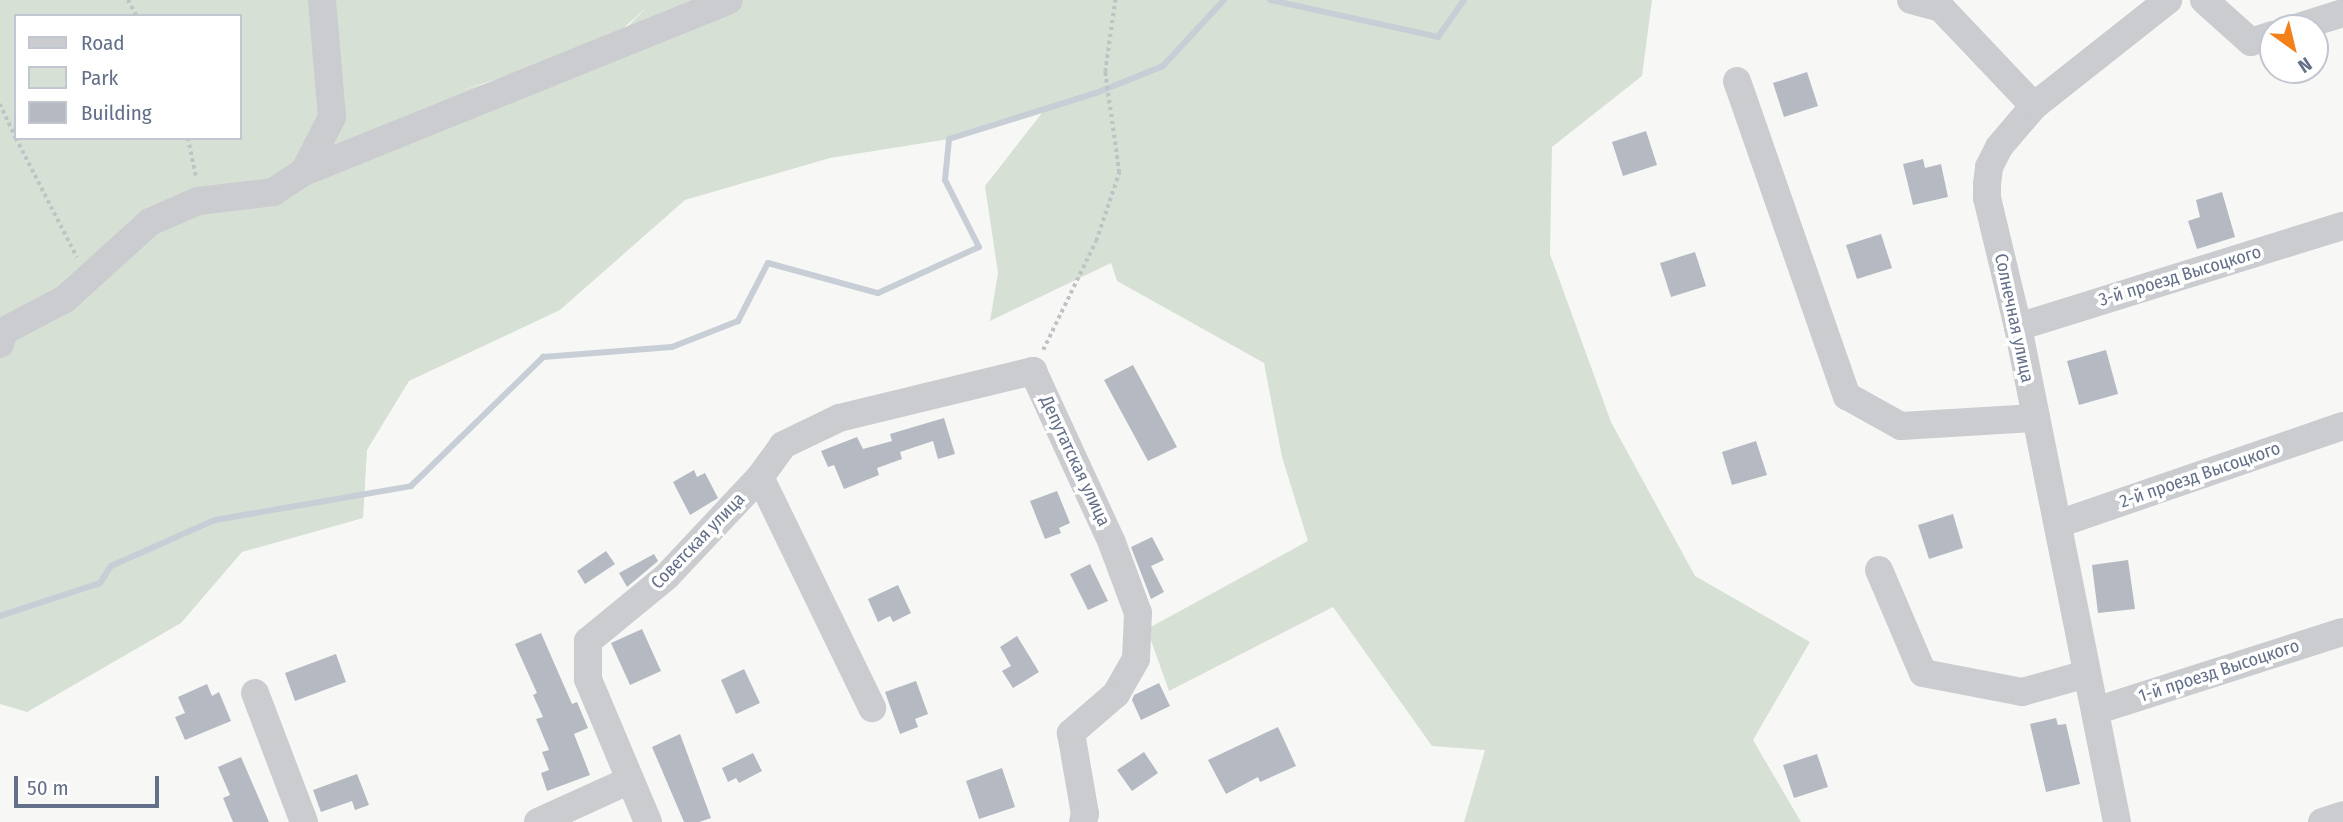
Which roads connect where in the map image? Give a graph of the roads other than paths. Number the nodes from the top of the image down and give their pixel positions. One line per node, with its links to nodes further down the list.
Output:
1 (321, 0): 9 (street)
2 (729, 0): 9 (street)
3 (1911, 0): 8 (street)
4 (2168, 0): 8 (street, Солнечная улица)
5 (2204, 0): 6 (street)
6 (2259, 36)
7 (1737, 81): 13 (street)
8 (2034, 106): 11 (street, Солнечная улица)
9 (304, 172): 12 (street)
10 (2343, 226): 11 (street, 3-й проезд Высоцкого)
11 (2018, 327): 13 (street, Солнечная улица)
12 (0, 344)
13 (2036, 418): 16 (street, Солнечная улица)
14 (2343, 426): 16 (street, 2-й проезд Высоцкого)
15 (760, 477): 21 (street); 23 (street, Советская улица); 28 (street, Депутатская улица)
16 (2057, 524): 19 (street, Солнечная улица)
17 (1879, 570): 19 (street)
18 (2343, 632): 22 (street, 1-й проезд Высоцкого)
19 (2087, 674): 22 (street, Солнечная улица)
20 (255, 693): 25 (street)
21 (872, 708)
22 (2095, 711): 29 (street, Солнечная улица)
23 (630, 780): 26 (street); 27 (street, Советская улица)
24 (2343, 815): 30 (street)
25 (304, 822)
26 (538, 822)
27 (648, 822)
28 (1083, 822)
29 (2117, 822)
30 (2322, 822)

